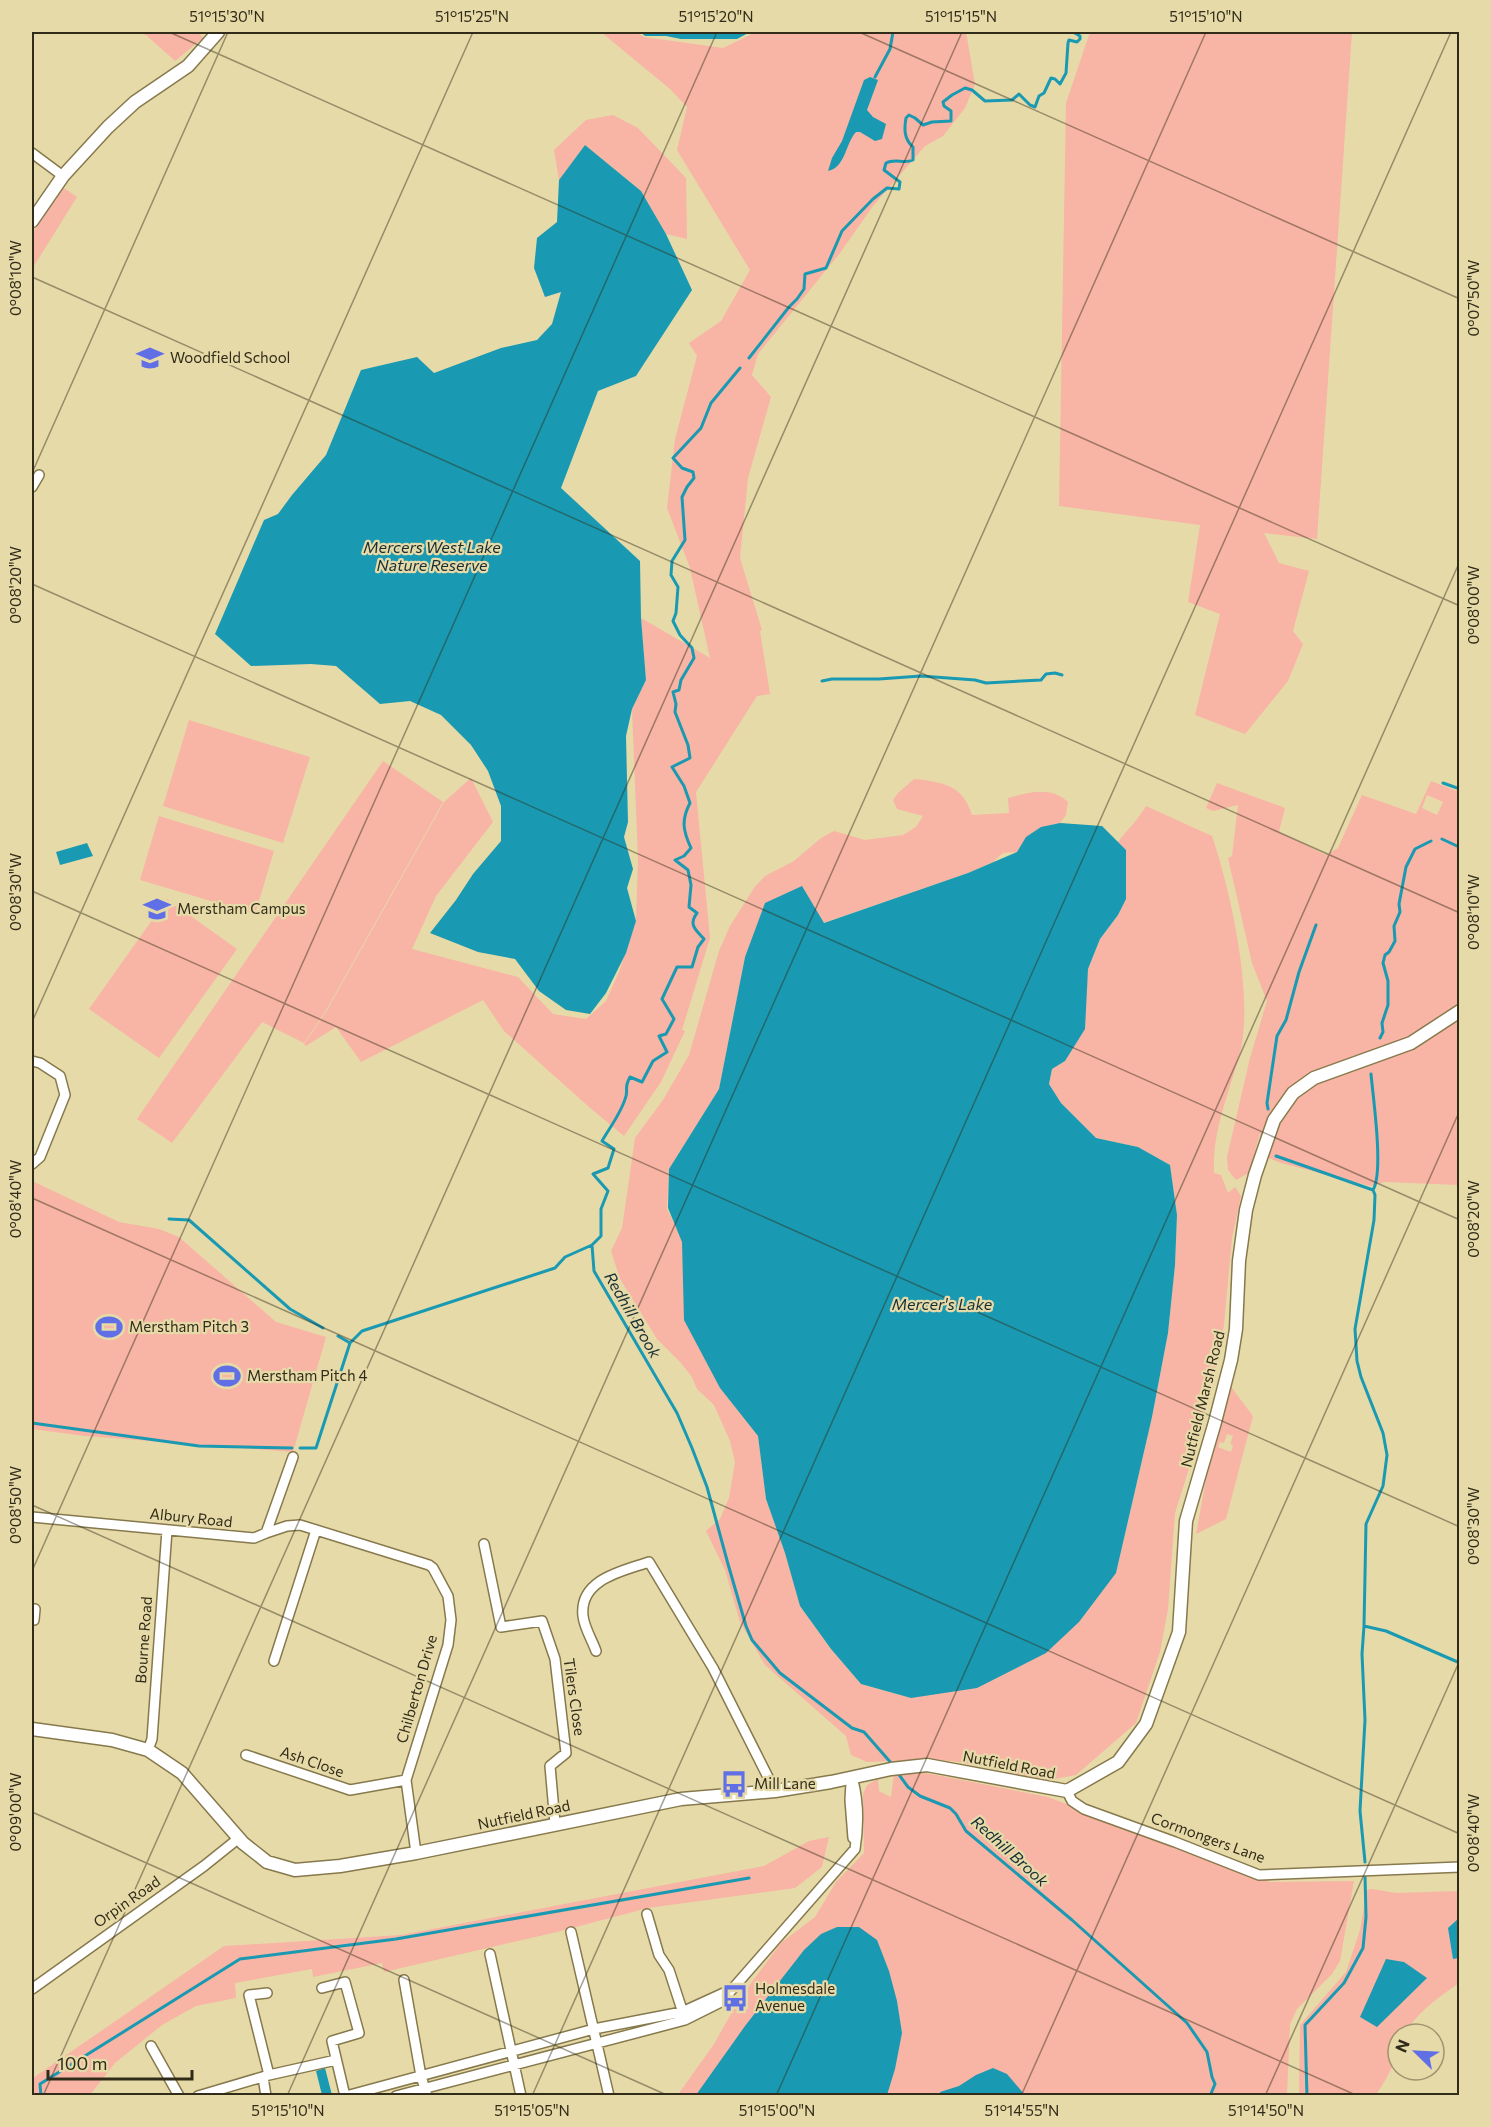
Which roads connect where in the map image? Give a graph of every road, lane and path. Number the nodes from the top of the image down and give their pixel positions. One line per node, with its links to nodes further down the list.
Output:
1 (218, 32): 3 (street)
2 (32, 153): 3 (street)
3 (63, 176): 4 (street)
4 (32, 221)
5 (39, 475): 6 (street)
6 (32, 487)
7 (1460, 1011): 26 (street, Nutfield Marsh Road)
8 (32, 1061): 9 (street)
9 (33, 1168)
10 (293, 1457): 14 (street)
11 (32, 1517): 12 (street, Albury Road)
12 (167, 1530): 14 (street, Albury Road); 21 (street, Bourne Road)
13 (316, 1530): 14 (street, Chilberton Drive); 19 (street); 24 (street, Chilberton Drive)
14 (266, 1533)
15 (484, 1544): 27 (street, Tilers Close)
16 (35, 1609): 17 (street)
17 (32, 1620)
18 (596, 1651): 25 (street)
19 (274, 1661)
20 (32, 1730): 21 (street, Nutfield Road)
21 (148, 1750): 28 (street, Nutfield Road)
22 (246, 1755): 24 (street, Ash Close)
23 (852, 1777): 25 (street, Nutfield Road); 26 (street, Nutfield Road); 38 (street)
24 (406, 1780): 29 (street, Chilberton Drive)
25 (775, 1791): 27 (street, Nutfield Road)
26 (1067, 1791): 30 (street, Cormongers Lane)
27 (555, 1823): 29 (street, Nutfield Road)
28 (239, 1839): 29 (street, Nutfield Road); 36 (street, Orpin Road)
29 (416, 1853)
30 (1460, 1867)
31 (647, 1914): 38 (street)
32 (571, 1932): 39 (street)
33 (490, 1954): 42 (street)
34 (404, 1980): 46 (street)
35 (322, 1988): 43 (street)
36 (32, 1989)
37 (267, 1993): 45 (street)
38 (684, 2016): 39 (street); 40 (street)
39 (594, 2029): 40 (street); 42 (street)
40 (597, 2043): 44 (street); 54 (street)
41 (152, 2046): 48 (street)
42 (511, 2052): 44 (street); 46 (street)
43 (336, 2060): 45 (street); 51 (street)
44 (514, 2064): 47 (street); 53 (street)
45 (266, 2076): 49 (street); 50 (street)
46 (421, 2076): 47 (street); 51 (street)
47 (426, 2092): 52 (street)
48 (179, 2096)
49 (198, 2096)
50 (266, 2096)
51 (345, 2096)
52 (396, 2096)
53 (521, 2096)
54 (609, 2096)

